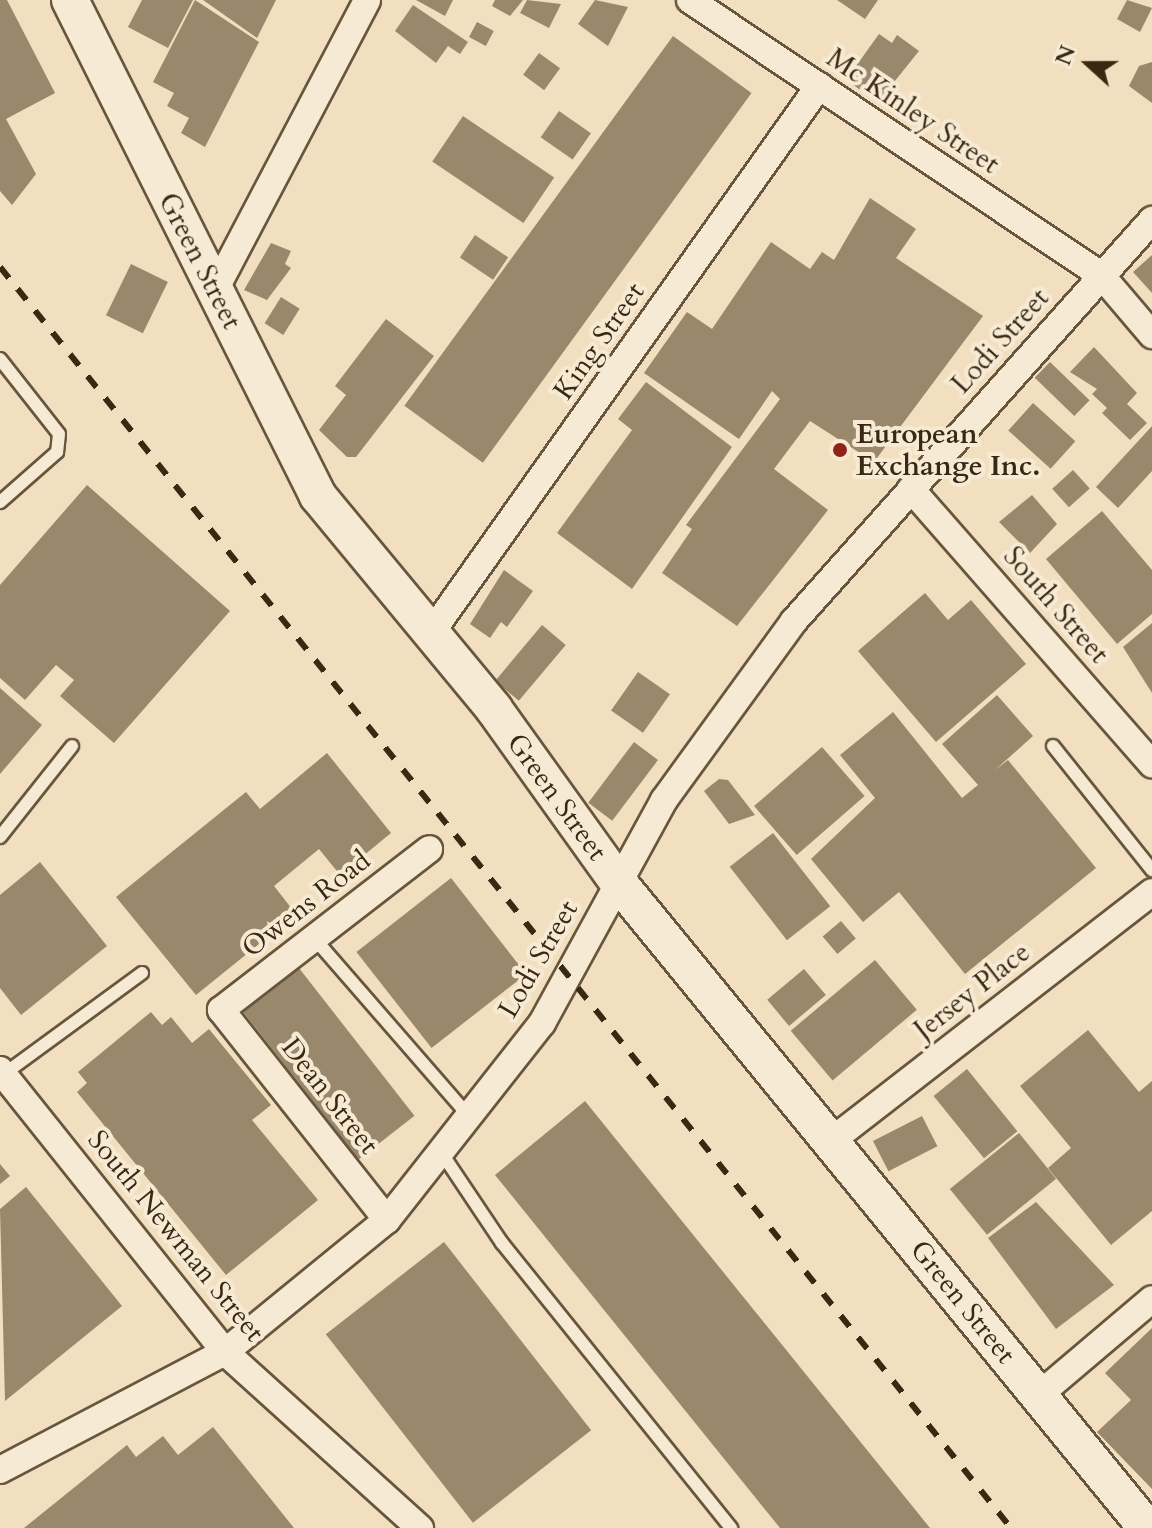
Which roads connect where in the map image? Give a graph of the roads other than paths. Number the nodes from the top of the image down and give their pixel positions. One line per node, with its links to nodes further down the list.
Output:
1 (70, 0): 7 (street, Green Street)
2 (367, 0): 7 (street)
3 (690, 0): 4 (street, Mc Kinley Street)
4 (819, 86): 6 (street, Mc Kinley Street); 12 (street, King Street)
5 (1152, 220): 6 (street, Lodi Street)
6 (1101, 275): 8 (street, Mc Kinley Street); 10 (street, Lodi Street)
7 (215, 290): 12 (street, Green Street)
8 (1152, 335)
9 (0, 359): 11 (lane)
10 (911, 489): 15 (street, South Street); 19 (street, Lodi Street)
11 (0, 502)
12 (431, 633): 19 (street, Green Street)
13 (72, 746): 16 (lane)
14 (1053, 746): 18 (lane)
15 (1152, 764)
16 (0, 837)
17 (429, 849): 21 (street, Owens Road)
18 (1152, 870)
19 (618, 882): 25 (street, Lodi Street); 26 (street, Green Street)
20 (1152, 892): 26 (street, Jersey Place)
21 (314, 938): 23 (street, Owens Road); 25 (lane)
22 (142, 973): 24 (lane)
23 (221, 1010): 28 (street, Dean Street)
24 (2, 1072): 30 (street, South Newman Street)
25 (469, 1116): 27 (street, Lodi Street)
26 (831, 1141): 31 (street, Green Street)
27 (441, 1152): 28 (street, Lodi Street); 34 (lane)
28 (387, 1220): 30 (street, Lodi Street)
29 (1152, 1299): 31 (street)
30 (225, 1352): 32 (street, Lodi Street); 33 (street, South Newman Street)
31 (1039, 1395): 35 (street, Green Street)
32 (0, 1470)
33 (420, 1528)
34 (731, 1528)
35 (1147, 1528)

